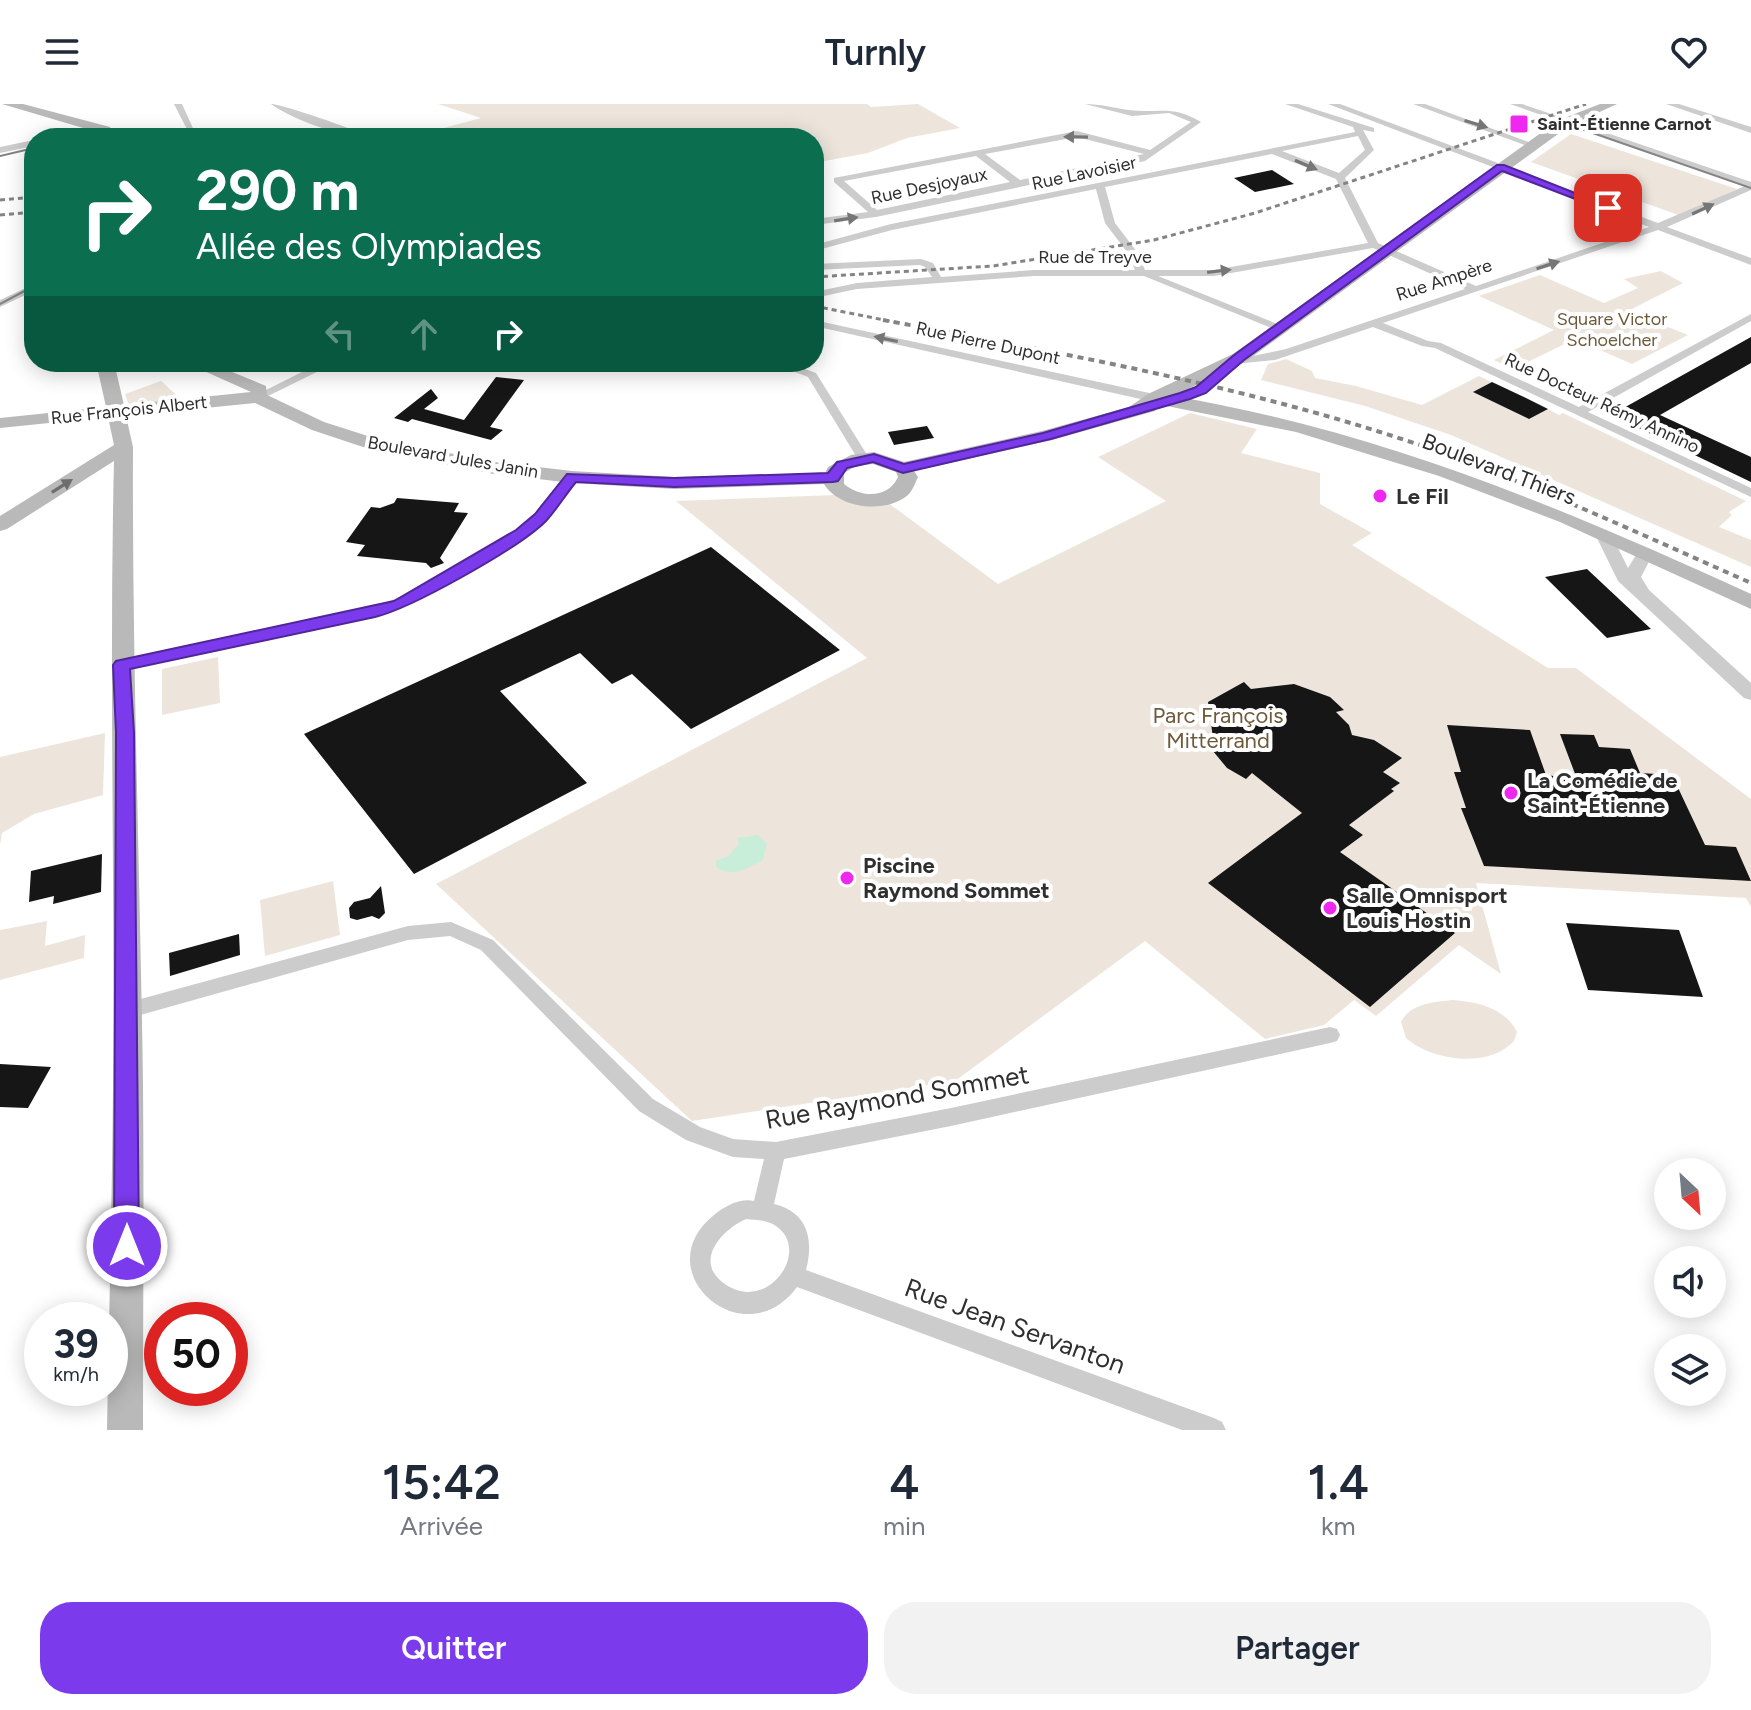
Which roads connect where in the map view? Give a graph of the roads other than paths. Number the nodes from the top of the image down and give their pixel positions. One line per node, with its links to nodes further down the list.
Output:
1 (8, 104): 13 (main road)
2 (178, 104): 14 (street)
3 (275, 104): 15 (street)
4 (1089, 104): 11 (street)
5 (1289, 104): 16 (street)
6 (1417, 104): 19 (street, one-way to 19)
7 (1514, 104): 12 (street)
8 (1611, 104): 12 (main road)
9 (1670, 104): 17 (street)
10 (1338, 105): 16 (street); 18 (street)
11 (1163, 106): 25 (street)
12 (1562, 125): 19 (main road); 31 (street)
13 (98, 128)
14 (190, 128)
15 (337, 128)
16 (1358, 129): 21 (street); 23 (street, Rue Lavoisier); 28 (street)
17 (1751, 130)
18 (1434, 142): 21 (street); 27 (street)
19 (1533, 145): 27 (main road)
20 (24, 147): 22 (street)
21 (1420, 147): 26 (street)
22 (0, 150)
23 (1273, 151): 28 (street, one-way to 28); 30 (street, Rue Lavoisier)
24 (978, 153): 25 (street, one-way to 24); 29 (street); 32 (street)
25 (1148, 155): 29 (street, Rue Desjoyaux); 30 (street)
26 (1440, 155)
27 (1501, 167): 34 (street); 36 (main road)
28 (1340, 177): 36 (street)
29 (1019, 184): 32 (street, Rue Desjoyaux)
30 (1100, 185): 35 (street, Rue Lavoisier); 39 (street)
31 (1749, 187): 34 (street, Rue Ampère, one-way to 31)
32 (876, 214): 33 (street, Rue Desjoyaux, one-way to 32)
33 (824, 221)
34 (1661, 228): 37 (street); 41 (street, Rue Ampère, one-way to 34)
35 (824, 245)
36 (1381, 249): 39 (street, Rue de Treyve, one-way to 36); 41 (street); 49 (main road)
37 (1751, 262)
38 (824, 267): 40 (street)
39 (1141, 273): 40 (street, Rue de Treyve); 49 (street)
40 (939, 281): 43 (street, Rue de Treyve)
41 (1474, 289): 45 (street, Rue Ampère)
42 (24, 292): 44 (street)
43 (824, 293)
44 (0, 304)
45 (1392, 316): 47 (street, Rue Ampère); 50 (street, Rue Docteur Rémy Annino)
46 (1751, 317): 62 (street)
47 (1373, 323): 50 (street, Rue Docteur Rémy Annino); 51 (street, Rue Ampère)
48 (824, 325): 57 (street, Rue Pierre Dupont, one-way to 48)
49 (1281, 329): 51 (main road)
50 (1437, 345): 62 (street, Rue Docteur Rémy Annino)
51 (1238, 360): 57 (main road)
52 (107, 372): 61 (main road)
53 (191, 372): 59 (main road)
54 (217, 372): 58 (main road, Boulevard Jules Janin)
55 (310, 372): 58 (street)
56 (803, 372): 66 (street)
57 (1185, 394): 64 (main road); 64 (main road); 72 (main road, Boulevard Thiers)
58 (258, 397): 59 (main road, Rue François Albert); 68 (main road, Boulevard Jules Janin)
59 (227, 399): 60 (main road, Rue François Albert)
60 (157, 407): 61 (main road, Rue François Albert); 65 (main road)
61 (117, 412): 63 (main road, Rue François Albert); 65 (main road)
62 (1579, 412): 70 (street, Rue Docteur Rémy Annino)
63 (0, 423)
64 (1028, 441): 67 (main road)
65 (123, 442): 71 (main road, one-way to 65); 76 (main road)
66 (863, 458): 67 (main road); 69 (main road)
67 (903, 468): 69 (main road)
68 (572, 477): 69 (main road, Boulevard Jules Janin); 76 (street)
69 (833, 478)
70 (1751, 493)
71 (0, 525)
72 (1604, 536): 73 (main road, Boulevard Thiers); 74 (street)
73 (1645, 554): 74 (street); 75 (main road, Boulevard Thiers)
74 (1643, 595): 77 (street)
75 (1751, 602)
76 (122, 665): 78 (main road)
77 (1751, 694)
78 (126, 1011): 80 (street, Rue Raymond Sommet); 83 (main road)
79 (1330, 1035): 80 (street, Rue Raymond Sommet)
80 (776, 1151): 81 (street)
81 (762, 1209): 82 (street); 82 (street)
82 (795, 1276): 84 (street, Rue Jean Servanton)
83 (125, 1430)
84 (1214, 1430)

